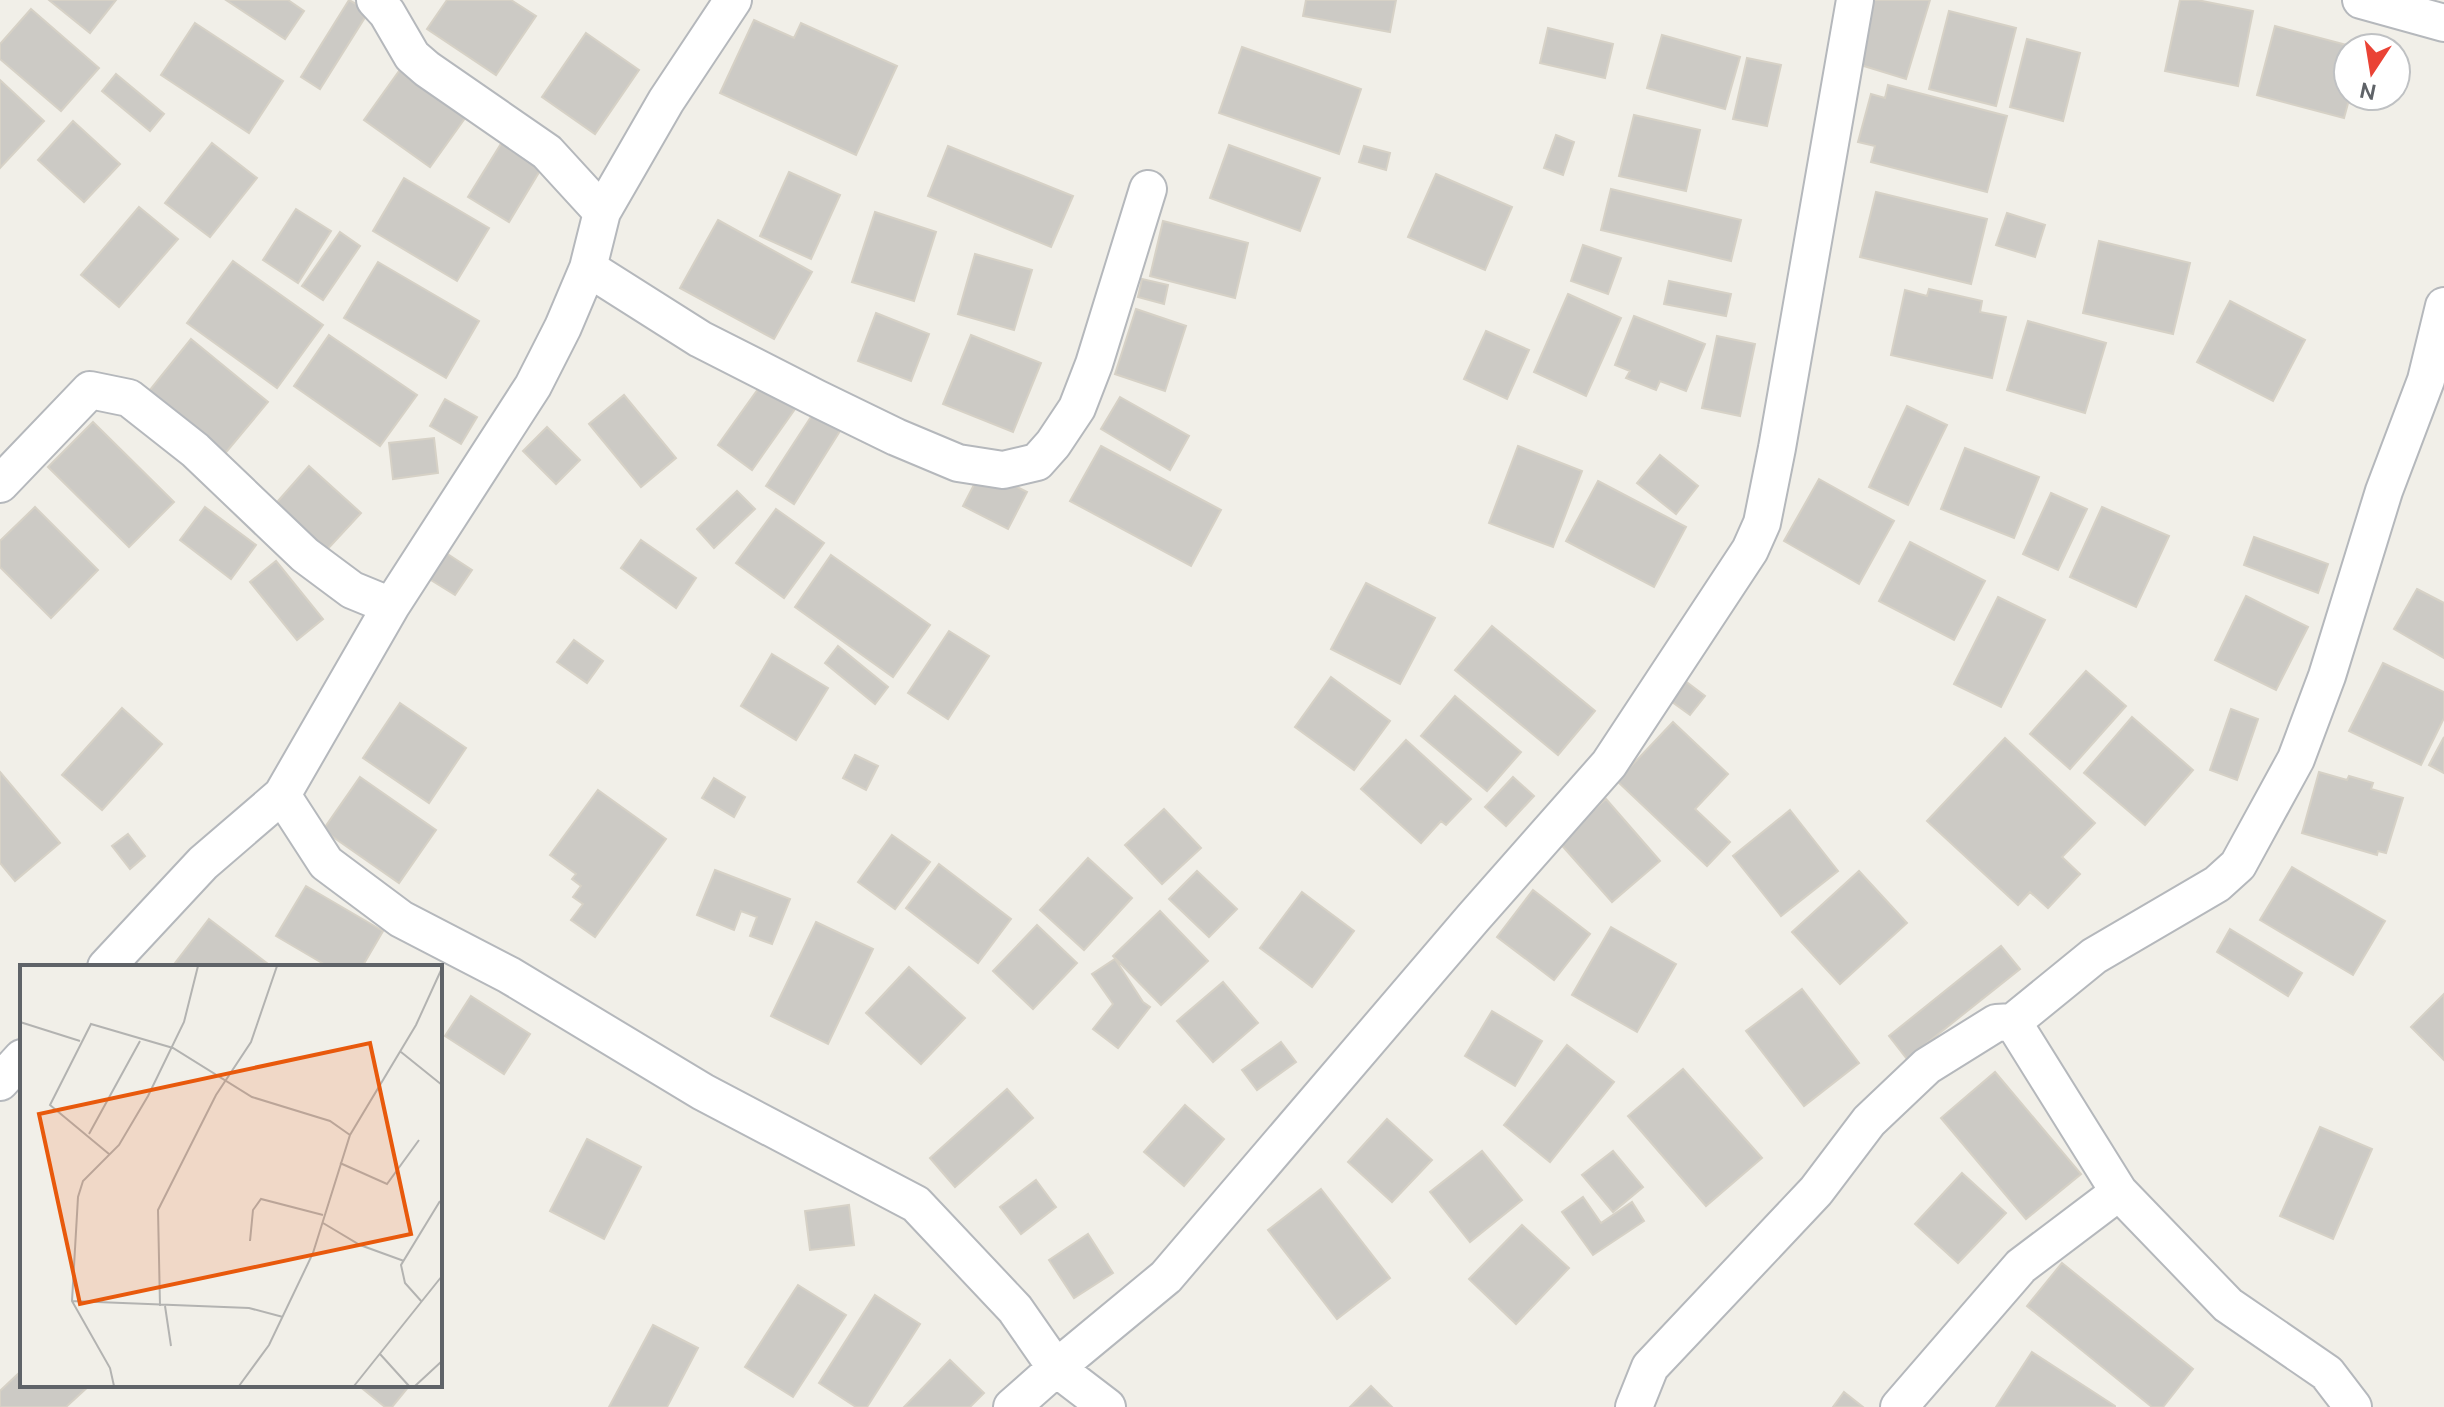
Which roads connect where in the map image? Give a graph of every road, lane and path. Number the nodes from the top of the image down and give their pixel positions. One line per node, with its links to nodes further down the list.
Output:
1 (375, 0): 7 (street)
2 (733, 0): 7 (street)
3 (1855, 0): 18 (street)
4 (2361, 0): 5 (street)
5 (2444, 23)
6 (1148, 189): 8 (street)
7 (602, 212): 8 (street)
8 (588, 268): 11 (street)
9 (2444, 306): 14 (street)
10 (0, 484): 11 (street)
11 (391, 606): 12 (street)
12 (282, 795): 13 (street); 18 (street)
13 (108, 965)
14 (2013, 1022): 17 (street); 21 (street)
15 (20, 1060): 16 (street)
16 (0, 1082)
17 (2119, 1192): 22 (street); 23 (street)
18 (1056, 1368): 19 (street); 20 (street)
19 (1012, 1407)
20 (1107, 1407)
21 (1634, 1407)
22 (1899, 1407)
23 (2353, 1407)

